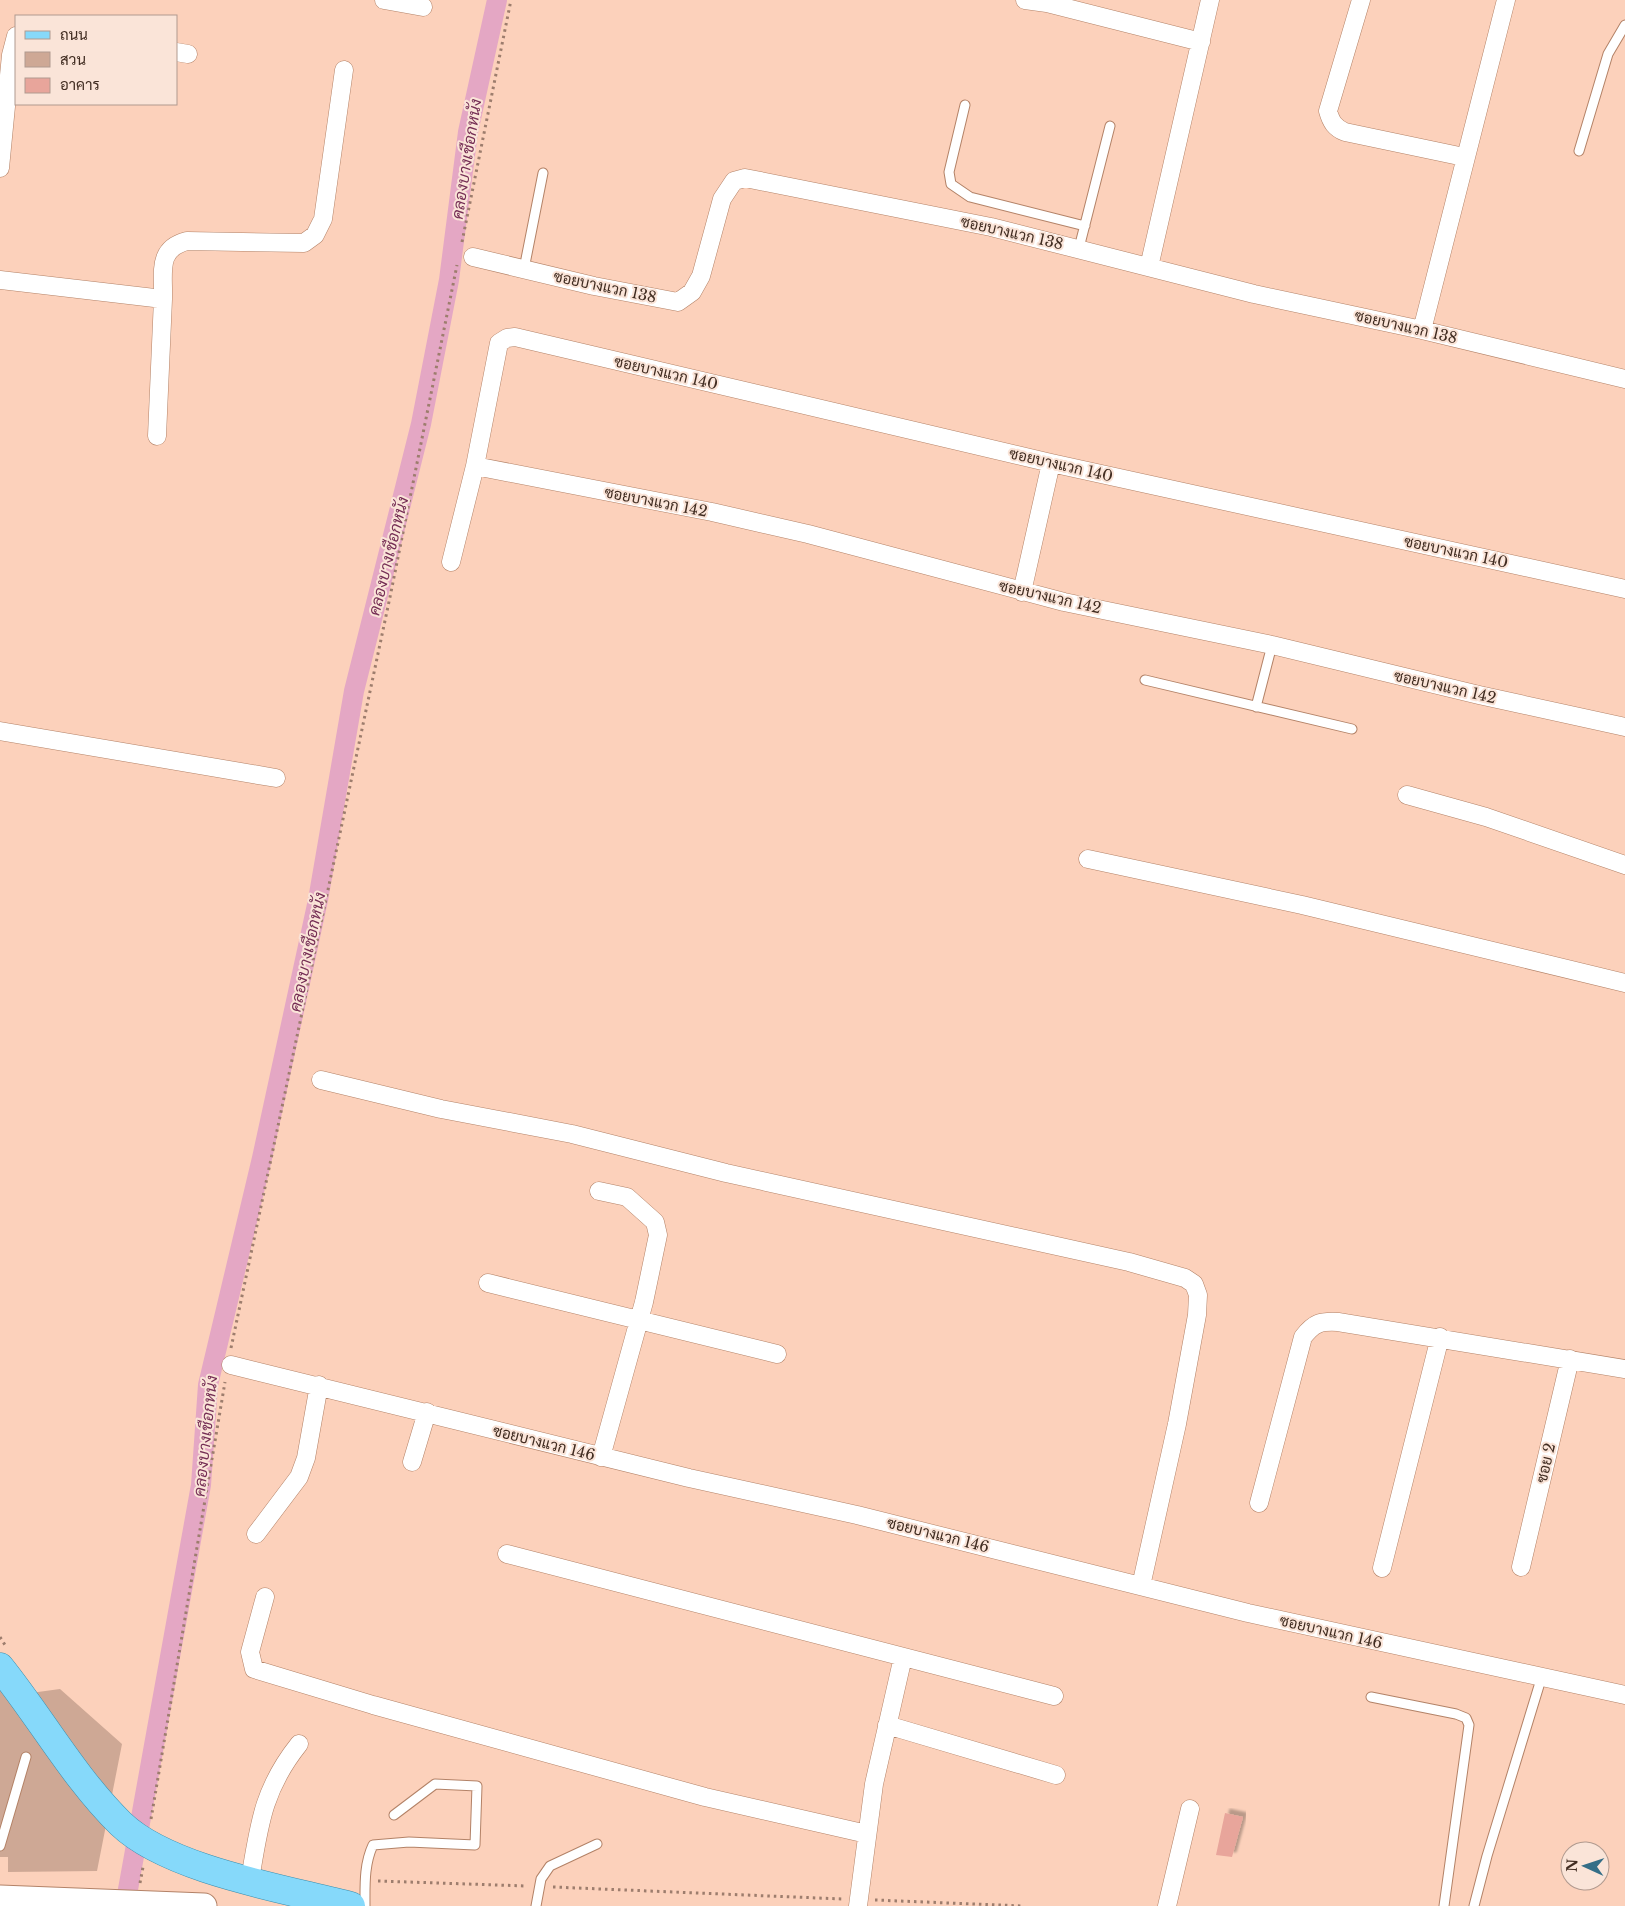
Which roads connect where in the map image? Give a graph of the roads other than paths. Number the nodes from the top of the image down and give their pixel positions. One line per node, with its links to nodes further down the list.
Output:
1 (384, 0): 7 (street)
2 (1025, 0): 6 (street)
3 (1210, 0): 10 (street)
4 (1360, 0): 15 (street)
5 (1506, 0): 15 (street)
6 (1048, 2): 10 (street)
7 (423, 7)
8 (1625, 25): 14 (lane)
9 (15, 38): 16 (street)
10 (1201, 42): 21 (street)
11 (344, 70): 24 (street)
12 (966, 105): 18 (lane)
13 (1110, 126): 18 (lane)
14 (1579, 151)
15 (1464, 157): 25 (street)
16 (0, 168)
17 (543, 172): 22 (lane)
18 (1085, 226): 19 (lane)
19 (1079, 248): 21 (street, ซอยบางแวก 138); 22 (street, ซอยบางแวก 138)
20 (467, 251): 22 (street, ซอยบางแวก 138)
21 (1149, 267): 25 (street, ซอยบางแวก 138)
22 (524, 269)
23 (0, 280): 24 (street)
24 (163, 299): 27 (street)
25 (1422, 330): 26 (street, ซอยบางแวก 138)
26 (1625, 379)
27 (157, 436)
28 (1051, 463): 29 (street, ซอยบางแวก 140); 31 (street, ซอยบางแวก 140); 32 (street)
29 (475, 466): 30 (street); 32 (street, ซอยบางแวก 142)
30 (451, 562)
31 (1625, 589)
32 (1022, 592): 33 (street, ซอยบางแวก 142)
33 (1272, 645): 35 (lane); 36 (street, ซอยบางแวก 142)
34 (1145, 680): 35 (lane)
35 (1256, 707): 37 (lane)
36 (1625, 727)
37 (1352, 729)
38 (0, 731): 39 (street)
39 (276, 778)
40 (1407, 795): 42 (street)
41 (1088, 859): 43 (street)
42 (1625, 865)
43 (1625, 983)
44 (321, 1080): 62 (street)
45 (599, 1191): 47 (street)
46 (488, 1283): 47 (street)
47 (638, 1322): 49 (street); 55 (street)
48 (1440, 1337): 51 (street); 57 (street); 61 (street)
49 (777, 1354)
50 (231, 1359): 53 (street, ซอยบางแวก 146)
51 (1570, 1359): 52 (street); 60 (street, ซอย 2)
52 (1625, 1370)
53 (319, 1385): 54 (street, ซอยบางแวก 146); 58 (street)
54 (426, 1412): 55 (street, ซอยบางแวก 146); 56 (street)
55 (601, 1457): 62 (street, ซอยบางแวก 146)
56 (412, 1462)
57 (1260, 1503)
58 (256, 1534)
59 (507, 1554): 64 (street)
60 (1521, 1567)
61 (1382, 1568)
62 (1141, 1586): 66 (street, ซอยบางแวก 146)
63 (265, 1597): 76 (street)
64 (903, 1657): 68 (street); 70 (street)
65 (0, 1667): 79 (main road)
66 (1542, 1676): 67 (street, ซอยบางแวก 146); 88 (lane)
67 (1625, 1695)
68 (1054, 1696)
69 (1371, 1697): 87 (lane)
70 (887, 1725): 73 (street); 76 (street)
71 (298, 1744): 79 (street)
72 (26, 1758): 78 (lane)
73 (1056, 1775)
74 (1190, 1809): 86 (street)
75 (394, 1814): 84 (lane)
76 (867, 1834): 81 (street)
77 (597, 1844): 85 (lane)
78 (0, 1846)
79 (250, 1880): 83 (main road)
80 (0, 1898): 82 (main road)
81 (858, 1903)
82 (204, 1906)
83 (351, 1906)
84 (365, 1906)
85 (536, 1906)
86 (1167, 1906)
87 (1444, 1906)
88 (1474, 1906)

